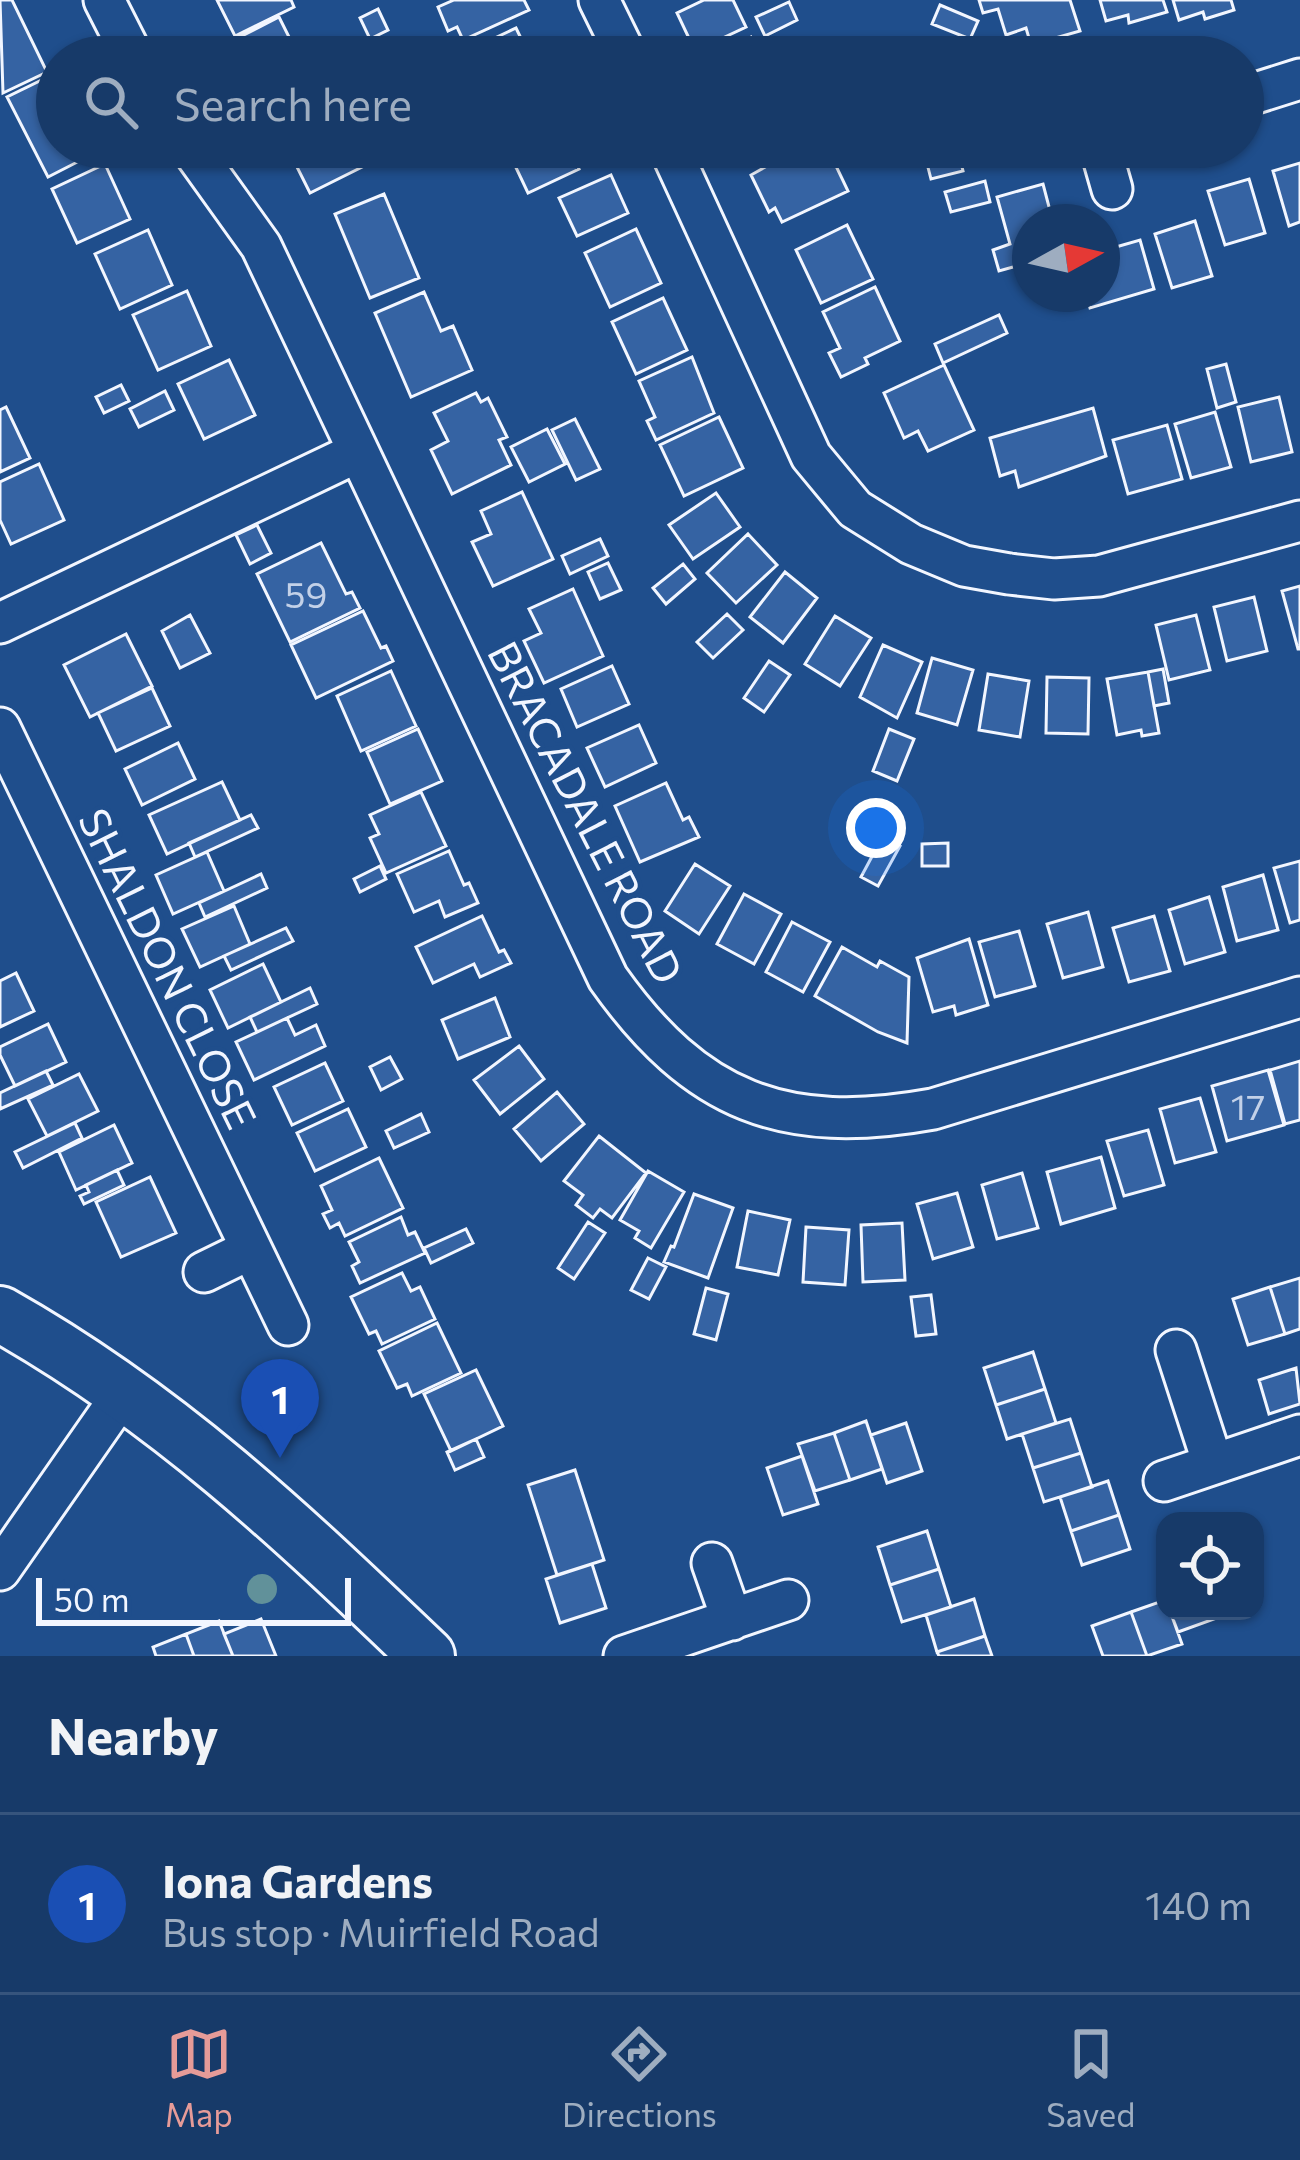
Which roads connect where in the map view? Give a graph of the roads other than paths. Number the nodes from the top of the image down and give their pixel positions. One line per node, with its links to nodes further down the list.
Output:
1 (104, 0): 3 (street)
2 (599, 0): 4 (street)
3 (122, 36)
4 (617, 36)
5 (1300, 79): 6 (street)
6 (1264, 90)
7 (205, 168): 11 (street, BRACADALE ROAD)
8 (679, 168): 12 (street)
9 (1106, 168): 10 (street)
10 (1112, 189)
11 (358, 452): 13 (street); 15 (street, BRACADALE ROAD)
12 (1300, 521)
13 (0, 623)
14 (0, 728): 16 (street, SHALDON CLOSE)
15 (1300, 997)
16 (251, 1249): 17 (street); 19 (street, SHALDON CLOSE)
17 (204, 1272)
18 (0, 1314): 21 (street)
19 (288, 1325)
20 (1176, 1350): 23 (street)
21 (124, 1392): 26 (street); 29 (street)
22 (1300, 1435): 23 (street)
23 (1213, 1464): 24 (street)
24 (1164, 1481)
25 (712, 1563): 28 (street)
26 (0, 1570)
27 (788, 1600): 28 (street)
28 (732, 1620): 30 (street)
29 (428, 1656)
30 (624, 1656)

